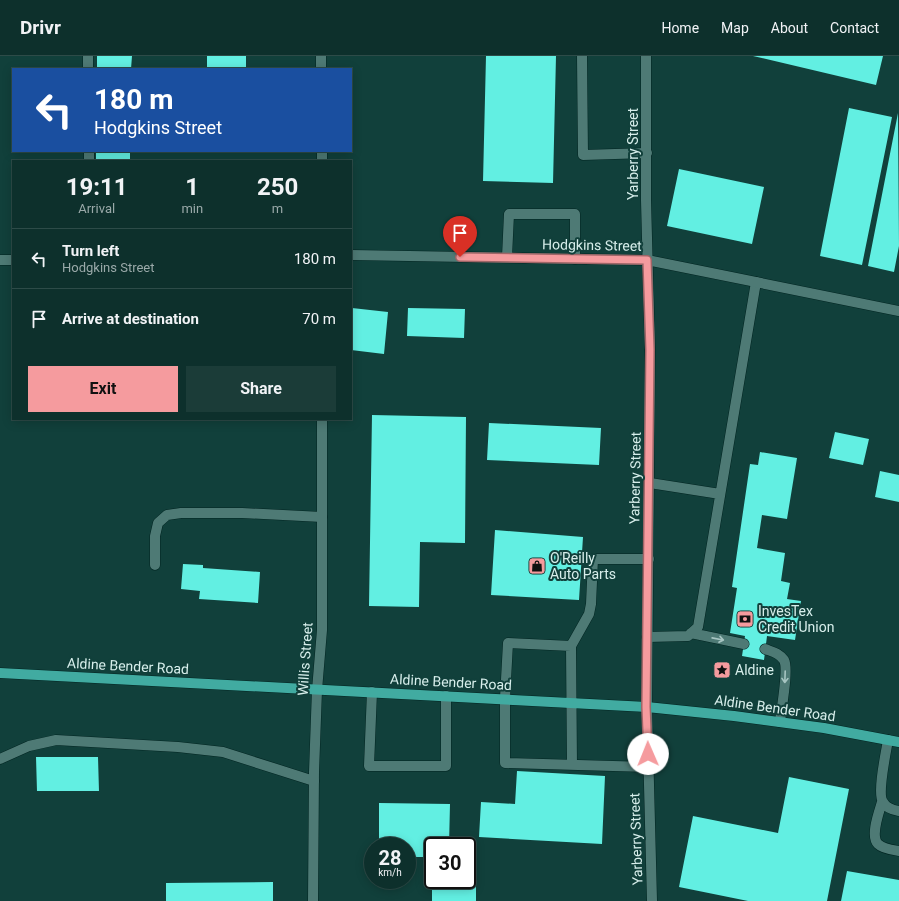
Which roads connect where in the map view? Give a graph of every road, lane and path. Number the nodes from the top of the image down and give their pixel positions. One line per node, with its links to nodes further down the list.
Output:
1 (88, 56): 5 (street)
2 (321, 56): 6 (street)
3 (582, 56): 7 (street)
4 (646, 56): 7 (street, Yarberry Street)
5 (88, 68)
6 (321, 68)
7 (647, 153): 13 (street, Yarberry Street)
8 (352, 255): 9 (street, Hodgkins Street)
9 (507, 258): 10 (street, Hodgkins Street); 10 (street)
10 (575, 258): 13 (street, Hodgkins Street)
11 (0, 260): 12 (street)
12 (12, 260)
13 (647, 260): 14 (street, Hodgkins Street); 17 (street, Yarberry Street)
14 (756, 282): 15 (street, Hodgkins Street); 18 (street)
15 (899, 311)
16 (322, 420): 19 (street, Willis Street)
17 (650, 483): 18 (street); 20 (street, Yarberry Street)
18 (720, 494): 22 (street)
19 (322, 517): 21 (street); 28 (street, Willis Street)
20 (649, 559): 23 (street, Yarberry Street); 25 (street)
21 (155, 565)
22 (691, 633): 23 (street); 24 (street, one-way to 24)
23 (647, 637): 33 (street, Yarberry Street)
24 (744, 644)
25 (570, 646): 31 (street); 32 (street)
26 (765, 649): 34 (street, one-way to 34)
27 (0, 673): 28 (main road, Aldine Bender Road)
28 (317, 690): 29 (main road, Aldine Bender Road); 40 (street, Willis Street)
29 (372, 692): 30 (main road, Aldine Bender Road); 30 (street)
30 (446, 696): 31 (main road, Aldine Bender Road)
31 (505, 698): 32 (main road, Aldine Bender Road); 38 (street)
32 (571, 702): 33 (main road, Aldine Bender Road); 38 (street)
33 (646, 707): 34 (main road, Aldine Bender Road); 39 (street, Yarberry Street)
34 (780, 722): 35 (main road, Aldine Bender Road)
35 (888, 740): 36 (main road, Aldine Bender Road); 41 (street)
36 (899, 742)
37 (0, 759): 40 (street)
38 (572, 765): 39 (street)
39 (648, 767): 45 (street, Yarberry Street)
40 (314, 781): 44 (street, Willis Street)
41 (882, 802): 42 (street); 43 (street)
42 (899, 811)
43 (899, 851)
44 (313, 901)
45 (652, 901)

